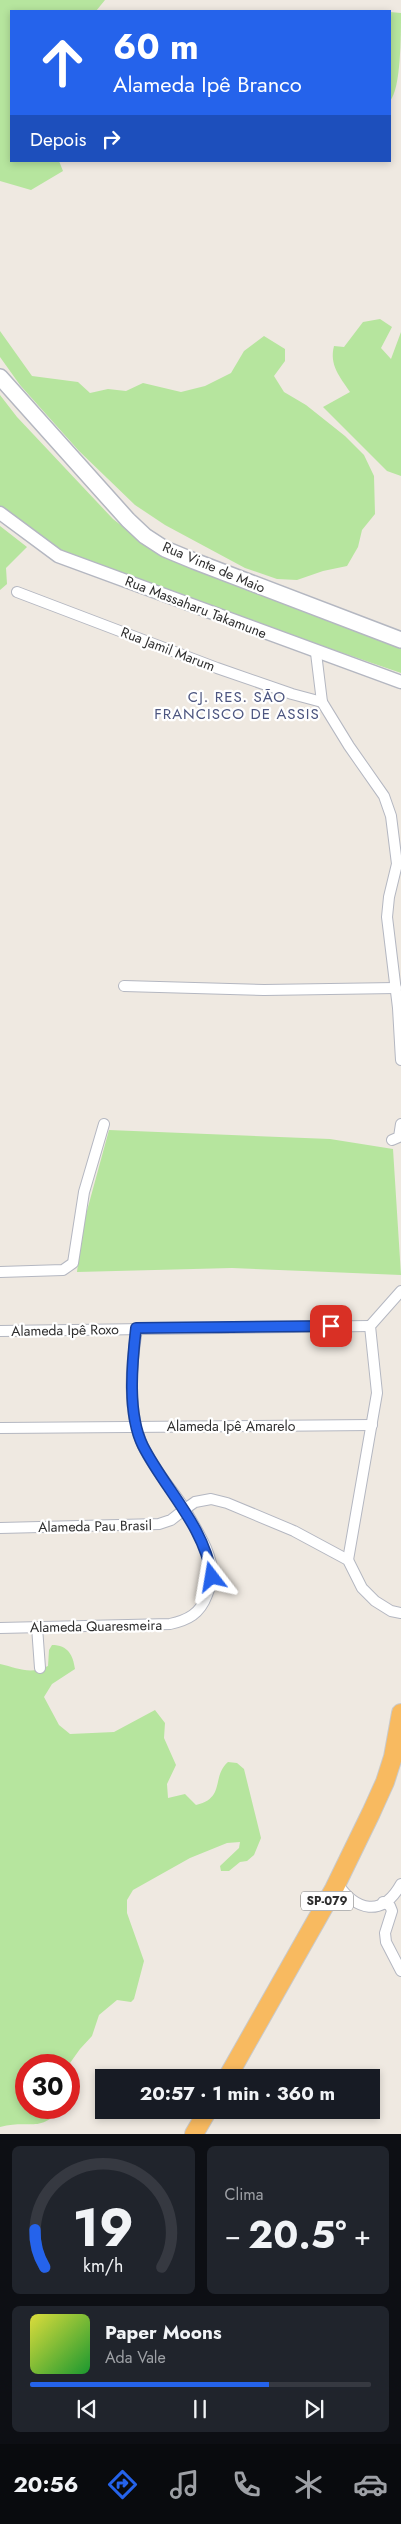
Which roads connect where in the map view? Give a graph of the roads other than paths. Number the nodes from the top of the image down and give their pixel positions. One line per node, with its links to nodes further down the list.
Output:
1 (0, 376): 4 (main road, Rua Vinte de Maio)
2 (0, 513): 5 (street, Rua Massaharu Takamune)
3 (17, 592): 7 (street, Rua Jamil Marum)
4 (401, 640)
5 (316, 653): 6 (street, Rua Massaharu Takamune); 7 (street)
6 (401, 682)
7 (322, 702): 8 (street)
8 (399, 864): 10 (street)
9 (124, 986): 10 (street)
10 (396, 988): 11 (street)
11 (401, 1060)
12 (104, 1124): 15 (street)
13 (401, 1124): 14 (street)
14 (392, 1140)
15 (0, 1272)
16 (401, 1291): 17 (street)
17 (370, 1326): 18 (street, Alameda Ipê Roxo); 20 (street)
18 (136, 1328): 19 (street, Alameda Ipê Roxo); 21 (street, Alameda Quaresmeira)
19 (0, 1331)
20 (372, 1425): 21 (street, Alameda Ipê Amarelo); 25 (street)
21 (137, 1426): 22 (street, Alameda Ipê Amarelo); 23 (street, Alameda Quaresmeira)
22 (0, 1428)
23 (185, 1509): 24 (street, Alameda Pau Brasil); 25 (street, Alameda Pau Brasil); 27 (street, Alameda Quaresmeira)
24 (0, 1528)
25 (348, 1560): 26 (street)
26 (401, 1614)
27 (37, 1627): 28 (street, Alameda Quaresmeira); 29 (street)
28 (0, 1628)
29 (40, 1668)
30 (401, 1713): 31 (highway, SP-079)
31 (337, 1883): 33 (street); 35 (highway, SP-079)
32 (401, 1884): 33 (street)
33 (383, 1902): 34 (street)
34 (401, 1971)
35 (232, 2069)
36 (203, 2119): 37 (highway)
37 (194, 2134)

